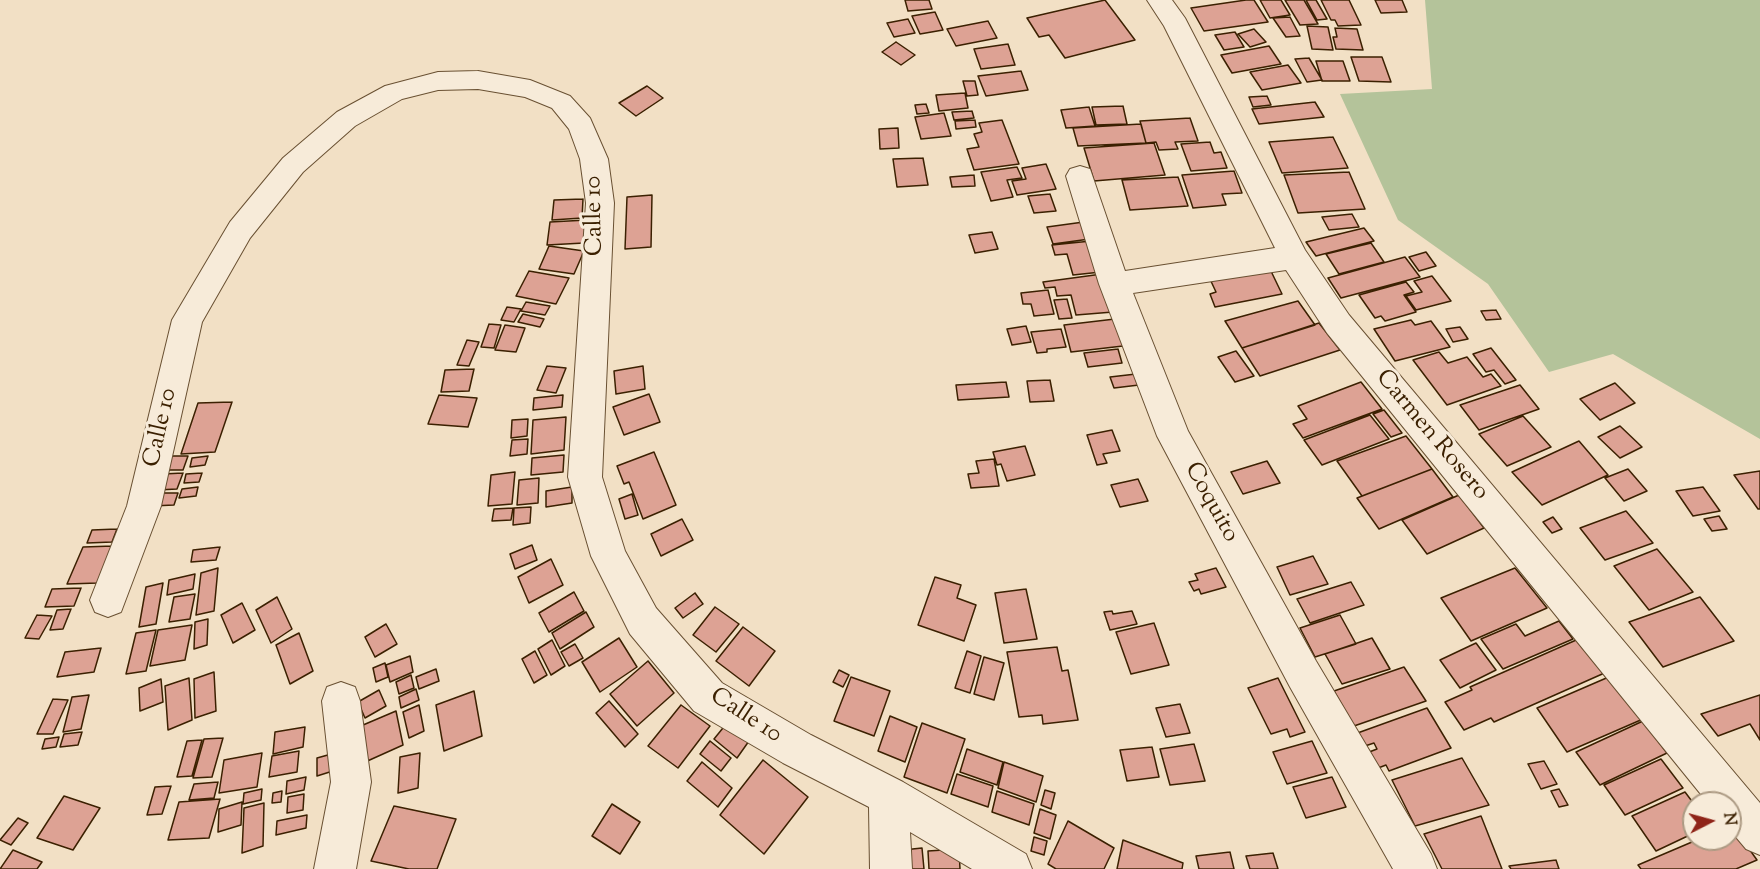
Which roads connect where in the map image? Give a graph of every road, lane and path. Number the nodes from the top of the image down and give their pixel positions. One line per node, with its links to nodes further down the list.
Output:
1 (1159, 0): 3 (street, Carmen Rosero)
2 (1080, 176): 4 (street, Coquito)
3 (1294, 257): 4 (street); 8 (street, Carmen Rosero)
4 (1114, 284): 12 (street, Coquito)
5 (108, 600): 7 (street, Calle 10)
6 (341, 701): 9 (street)
7 (890, 796): 10 (street); 11 (street, Calle 10)
8 (1760, 835)
9 (335, 869)
10 (891, 869)
11 (1011, 869)
12 (1416, 869)

